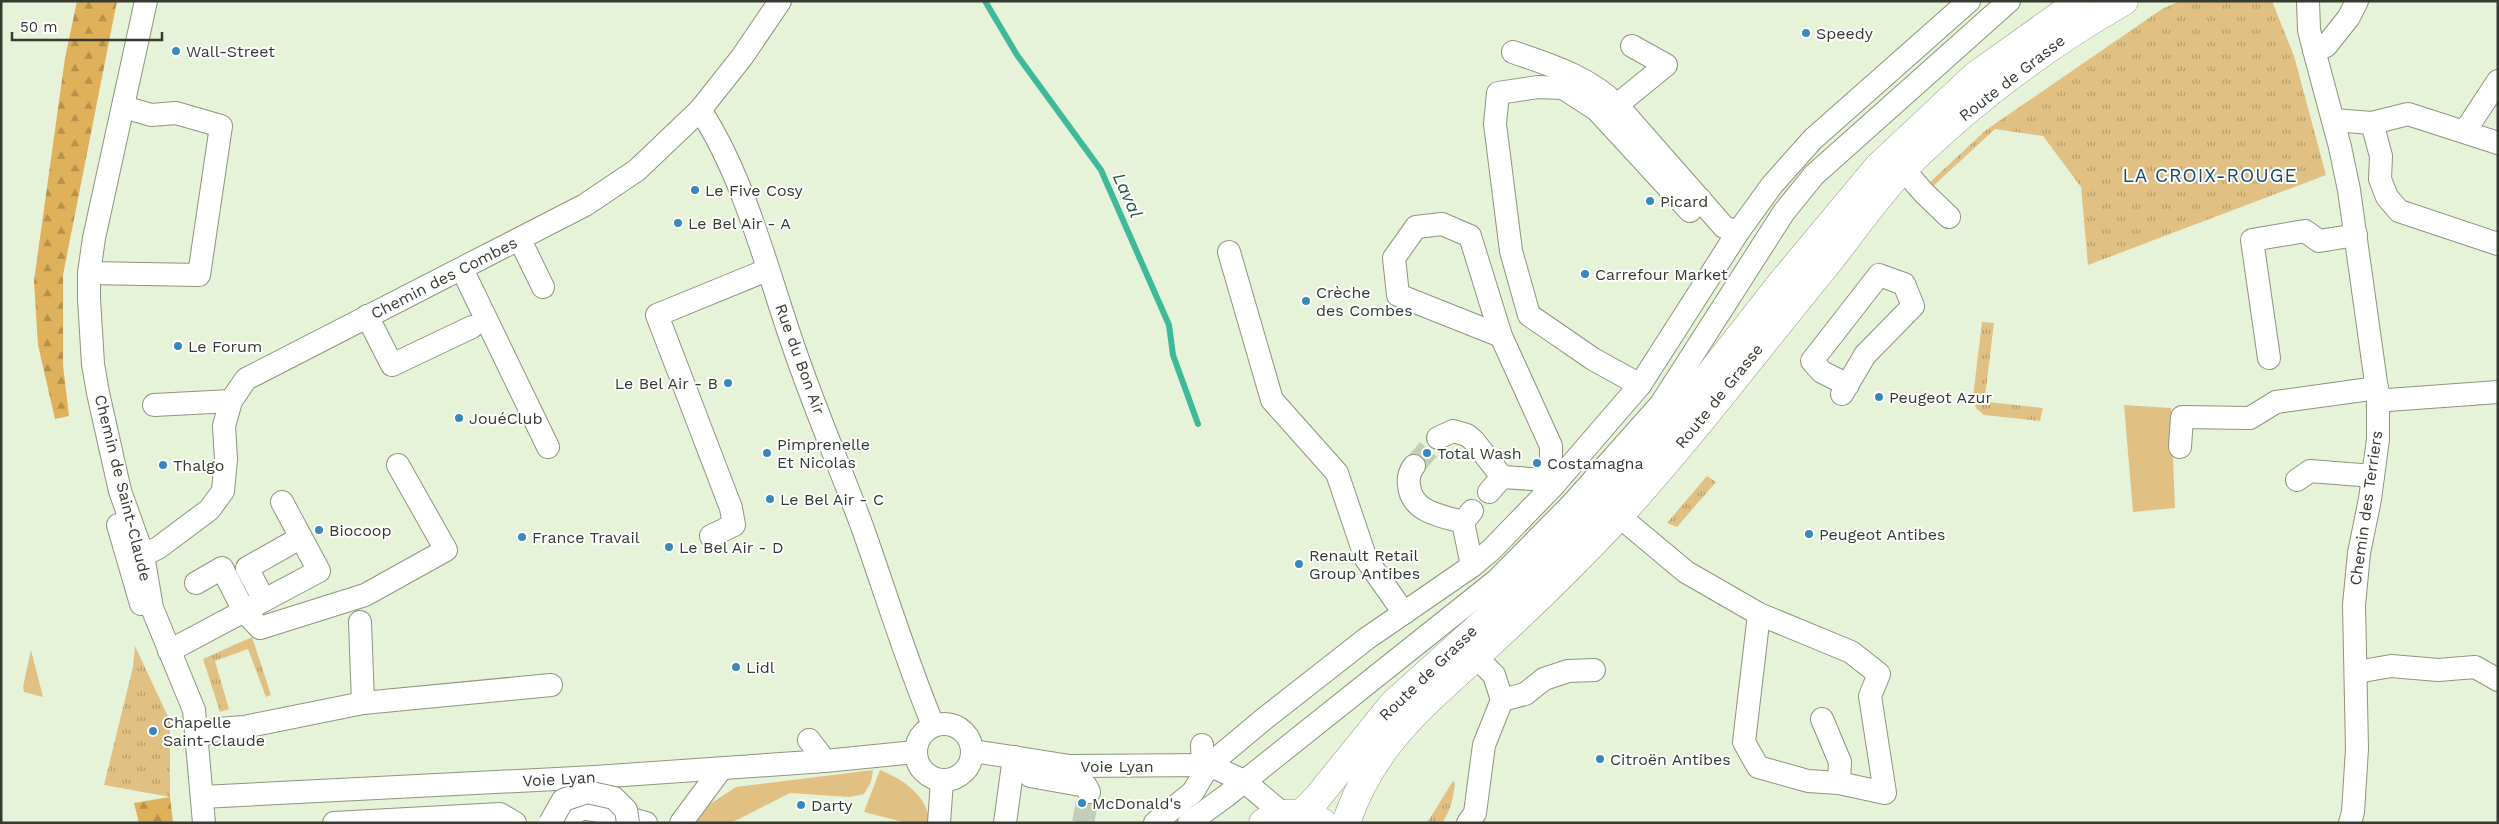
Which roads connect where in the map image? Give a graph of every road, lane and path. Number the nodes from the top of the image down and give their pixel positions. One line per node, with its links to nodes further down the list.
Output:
1 (135, 1): 88 (street, Chemin de Saint-Claude)
2 (146, 1): 16 (street, Chemin de Saint-Claude)
3 (780, 1): 17 (street, Chemin des Combes)
4 (1969, 1): 25 (street)
5 (2009, 1): 84 (street)
6 (2080, 1): 87 (main road, Route de Grasse)
7 (2124, 1): 22 (main road, Route de Grasse)
8 (2295, 1): 11 (street, Chemin des Terriers)
9 (2308, 1): 11 (street, Chemin des Terriers)
10 (2357, 1): 11 (street)
11 (2312, 40): 18 (street, Chemin des Terriers)
12 (1632, 46): 15 (street)
13 (1512, 52): 15 (street)
14 (2498, 81): 20 (street)
15 (1617, 105): 23 (street)
16 (124, 107): 32 (street, Chemin de Saint-Claude); 32 (street)
17 (700, 110): 27 (street, Chemin des Combes); 31 (street, Rue du Bon Air)
18 (2333, 120): 19 (street); 26 (street, Chemin des Terriers)
19 (2372, 122): 20 (street); 28 (street)
20 (2465, 132): 21 (street)
21 (2498, 143)
22 (1903, 169): 24 (street); 53 (main road, Route de Grasse)
23 (1695, 205): 25 (street); 38 (street)
24 (1949, 217)
25 (1738, 232): 38 (street)
26 (2356, 235): 37 (street); 41 (street, Chemin des Terriers)
27 (520, 240): 30 (street, Chemin des Combes); 33 (street)
28 (2498, 244)
29 (1229, 252): 61 (street)
30 (462, 269): 34 (street, Chemin des Combes); 45 (street)
31 (767, 270): 54 (street); 73 (street, Rue du Bon Air)
32 (89, 273): 56 (street, Chemin de Saint-Claude)
33 (543, 286)
34 (367, 316): 35 (street); 42 (street, Chemin des Combes)
35 (472, 327)
36 (1501, 336): 36 (street); 51 (street)
37 (2268, 358)
38 (1640, 385): 51 (street)
39 (1845, 390): 39 (street)
40 (2498, 392): 41 (street)
41 (2377, 393): 46 (street); 49 (street, Chemin des Terriers)
42 (231, 401): 43 (street); 56 (street, Chemin des Combes)
43 (154, 405)
44 (1438, 438): 51 (street)
45 (548, 447)
46 (2180, 447)
47 (398, 464): 60 (street)
48 (1414, 466): 57 (street)
49 (2374, 476): 50 (street); 67 (street, Chemin des Terriers)
50 (2297, 480)
51 (1550, 483): 57 (street)
52 (282, 502): 55 (street)
53 (1619, 516): 62 (street); 65 (main road, Route de Grasse)
54 (710, 536)
55 (300, 538): 59 (street); 59 (street)
56 (143, 555): 64 (street, Chemin de Saint-Claude)
57 (1472, 566): 61 (street)
58 (196, 583): 60 (street)
59 (264, 600): 60 (street)
60 (244, 610): 64 (street)
61 (1404, 613): 79 (street)
62 (1758, 614): 83 (street); 83 (street)
63 (360, 622): 71 (street)
64 (169, 651): 74 (street, Chemin de Saint-Claude)
65 (1476, 657): 70 (street); 102 (main road, Route de Grasse)
66 (1594, 670): 70 (street)
67 (2357, 672): 68 (street); 104 (street, Chemin des Terriers)
68 (2498, 680)
69 (550, 685): 71 (street)
70 (1502, 700): 103 (street)
71 (363, 704): 74 (street)
72 (1822, 719): 83 (street)
73 (933, 724): 76 (street); 77 (street)
74 (198, 737): 86 (street, Chemin de Saint-Claude)
75 (809, 740): 80 (street)
76 (973, 751): 78 (street, Voie Lyan); 82 (street)
77 (915, 752): 80 (street, Voie Lyan); 82 (street)
78 (1014, 757): 79 (street, Voie Lyan); 85 (street); 98 (street)
79 (1205, 759): 84 (street, Voie Lyan); 99 (street)
80 (826, 761): 81 (street, Voie Lyan)
81 (721, 769): 86 (street, Voie Lyan); 96 (street)
82 (942, 781): 97 (street)
83 (1840, 784)
84 (1250, 786): 87 (street, Voie Lyan); 100 (street); 101 (street)
85 (1089, 792)
86 (202, 797): 89 (street, Chemin de Saint-Claude)
87 (1292, 818)
88 (192, 823)
89 (204, 823)
90 (334, 823): 91 (street)
91 (515, 823)
92 (550, 823): 94 (street, bridge)
93 (561, 823): 95 (street)
94 (628, 823)
95 (646, 823)
96 (681, 823)
97 (939, 823)
98 (1005, 823)
99 (1155, 823)
100 (1188, 823)
101 (1254, 823)
102 (1346, 823)
103 (1468, 823)
104 (2350, 823)

